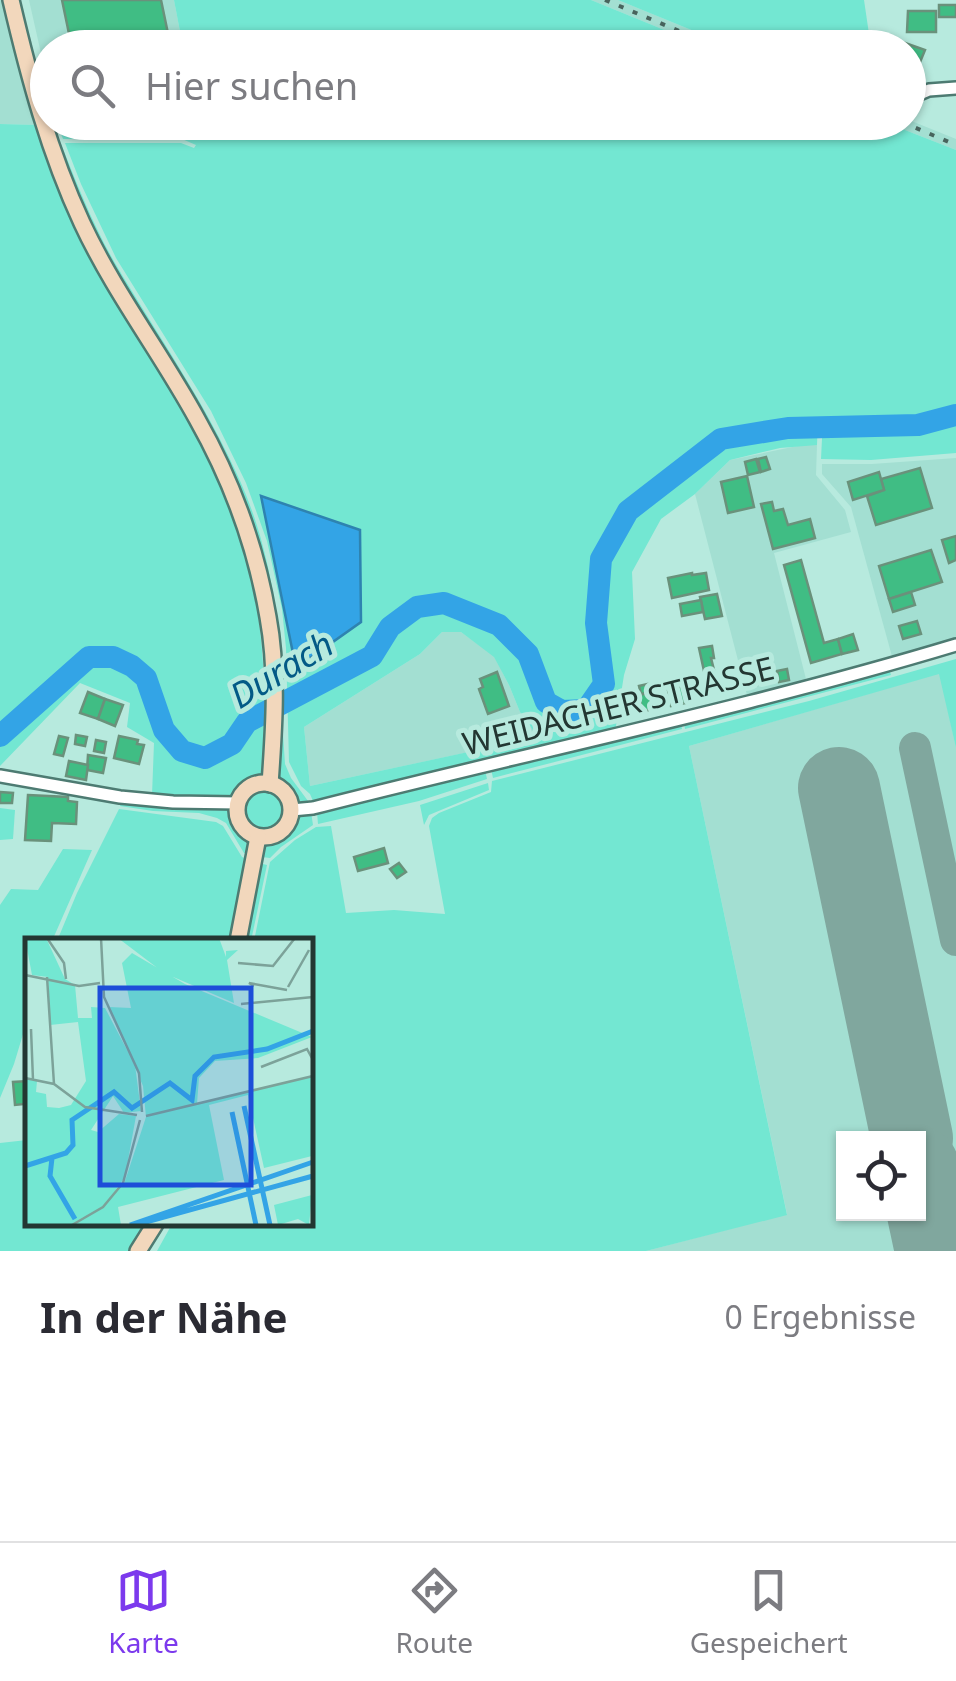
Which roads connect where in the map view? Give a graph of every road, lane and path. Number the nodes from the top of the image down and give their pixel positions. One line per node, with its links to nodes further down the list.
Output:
1 (11, 0): 2 (street)
2 (30, 74)
3 (956, 88): 4 (street)
4 (926, 91)
5 (49, 140): 8 (street)
6 (956, 645): 10 (street, WEIDACHER STRASSE)
7 (0, 776): 9 (street)
8 (270, 784): 9 (street); 10 (street)
9 (238, 803): 11 (street)
10 (292, 810): 11 (street)
11 (258, 837): 12 (street)
12 (239, 938)
13 (154, 1226): 14 (street)
14 (138, 1251)

